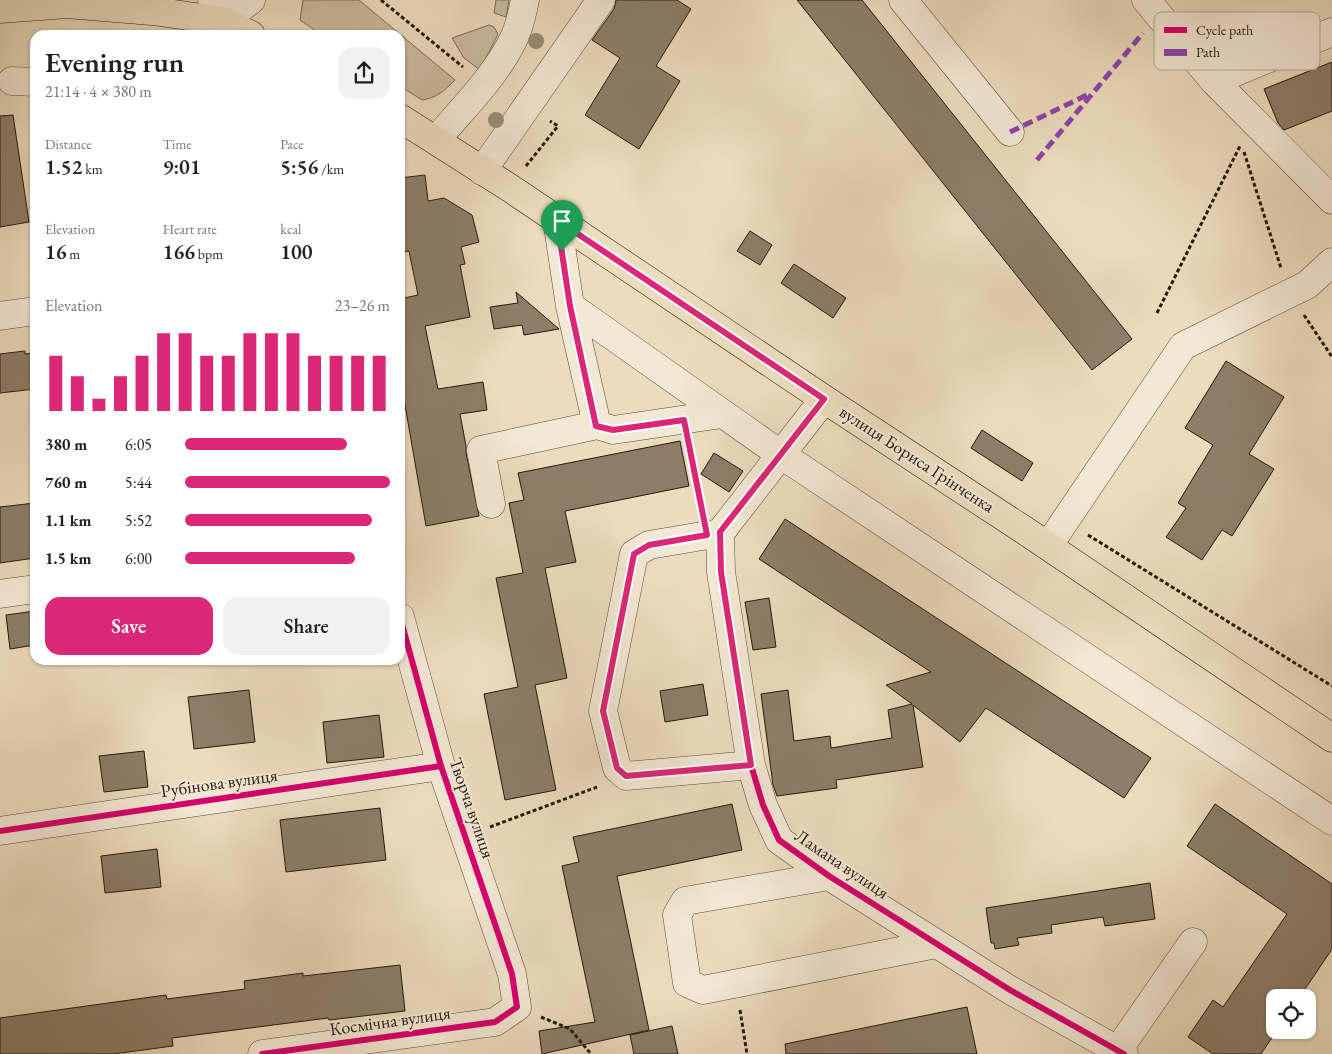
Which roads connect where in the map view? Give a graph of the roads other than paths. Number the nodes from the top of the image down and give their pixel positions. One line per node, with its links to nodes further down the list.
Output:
1 (251, 0): 8 (street)
2 (524, 0): 17 (street)
3 (601, 0): 18 (street)
4 (903, 0): 16 (street)
5 (1146, 0): 7 (street)
6 (0, 9): 8 (main road)
7 (1156, 12)
8 (221, 19): 9 (main road)
9 (242, 30)
10 (1332, 32): 11 (street)
11 (1320, 37)
12 (1205, 70): 14 (street)
13 (1240, 70): 14 (street)
14 (1214, 81): 19 (street)
15 (405, 121): 17 (main road, вулиця Бориса Грінченка)
16 (1010, 132)
17 (436, 140): 18 (main road, вулиця Бориса Грінченка)
18 (482, 171): 20 (main road, вулиця Бориса Грінченка)
19 (1332, 200)
20 (557, 220): 22 (street); 25 (main road, вулиця Бориса Грінченка)
21 (1332, 262): 31 (street)
22 (570, 306): 26 (street); 27 (street)
23 (30, 312): 24 (street)
24 (0, 316)
25 (824, 399): 28 (street); 31 (main road, вулиця Бориса Грінченка)
26 (722, 414): 27 (street); 28 (street)
27 (596, 426): 29 (street)
28 (780, 454): 30 (street); 38 (street)
29 (491, 504)
30 (713, 534): 36 (street, Ламана вулиця); 36 (street)
31 (1048, 546): 35 (main road, вулиця Бориса Грінченка)
32 (30, 590): 33 (street)
33 (0, 594)
34 (405, 636): 37 (street, Творча вулиця)
35 (1332, 738)
36 (751, 765): 40 (street, Ламана вулиця)
37 (441, 766): 39 (street, Рубінова вулиця); 43 (street, Творча вулиця)
38 (1332, 821)
39 (0, 831)
40 (829, 876): 42 (street, Ламана вулиця); 42 (street)
41 (1193, 942): 44 (street)
42 (936, 944): 44 (street, Ламана вулиця)
43 (517, 1008): 45 (street, Космічна вулиця)
44 (1121, 1052)
45 (262, 1054)

